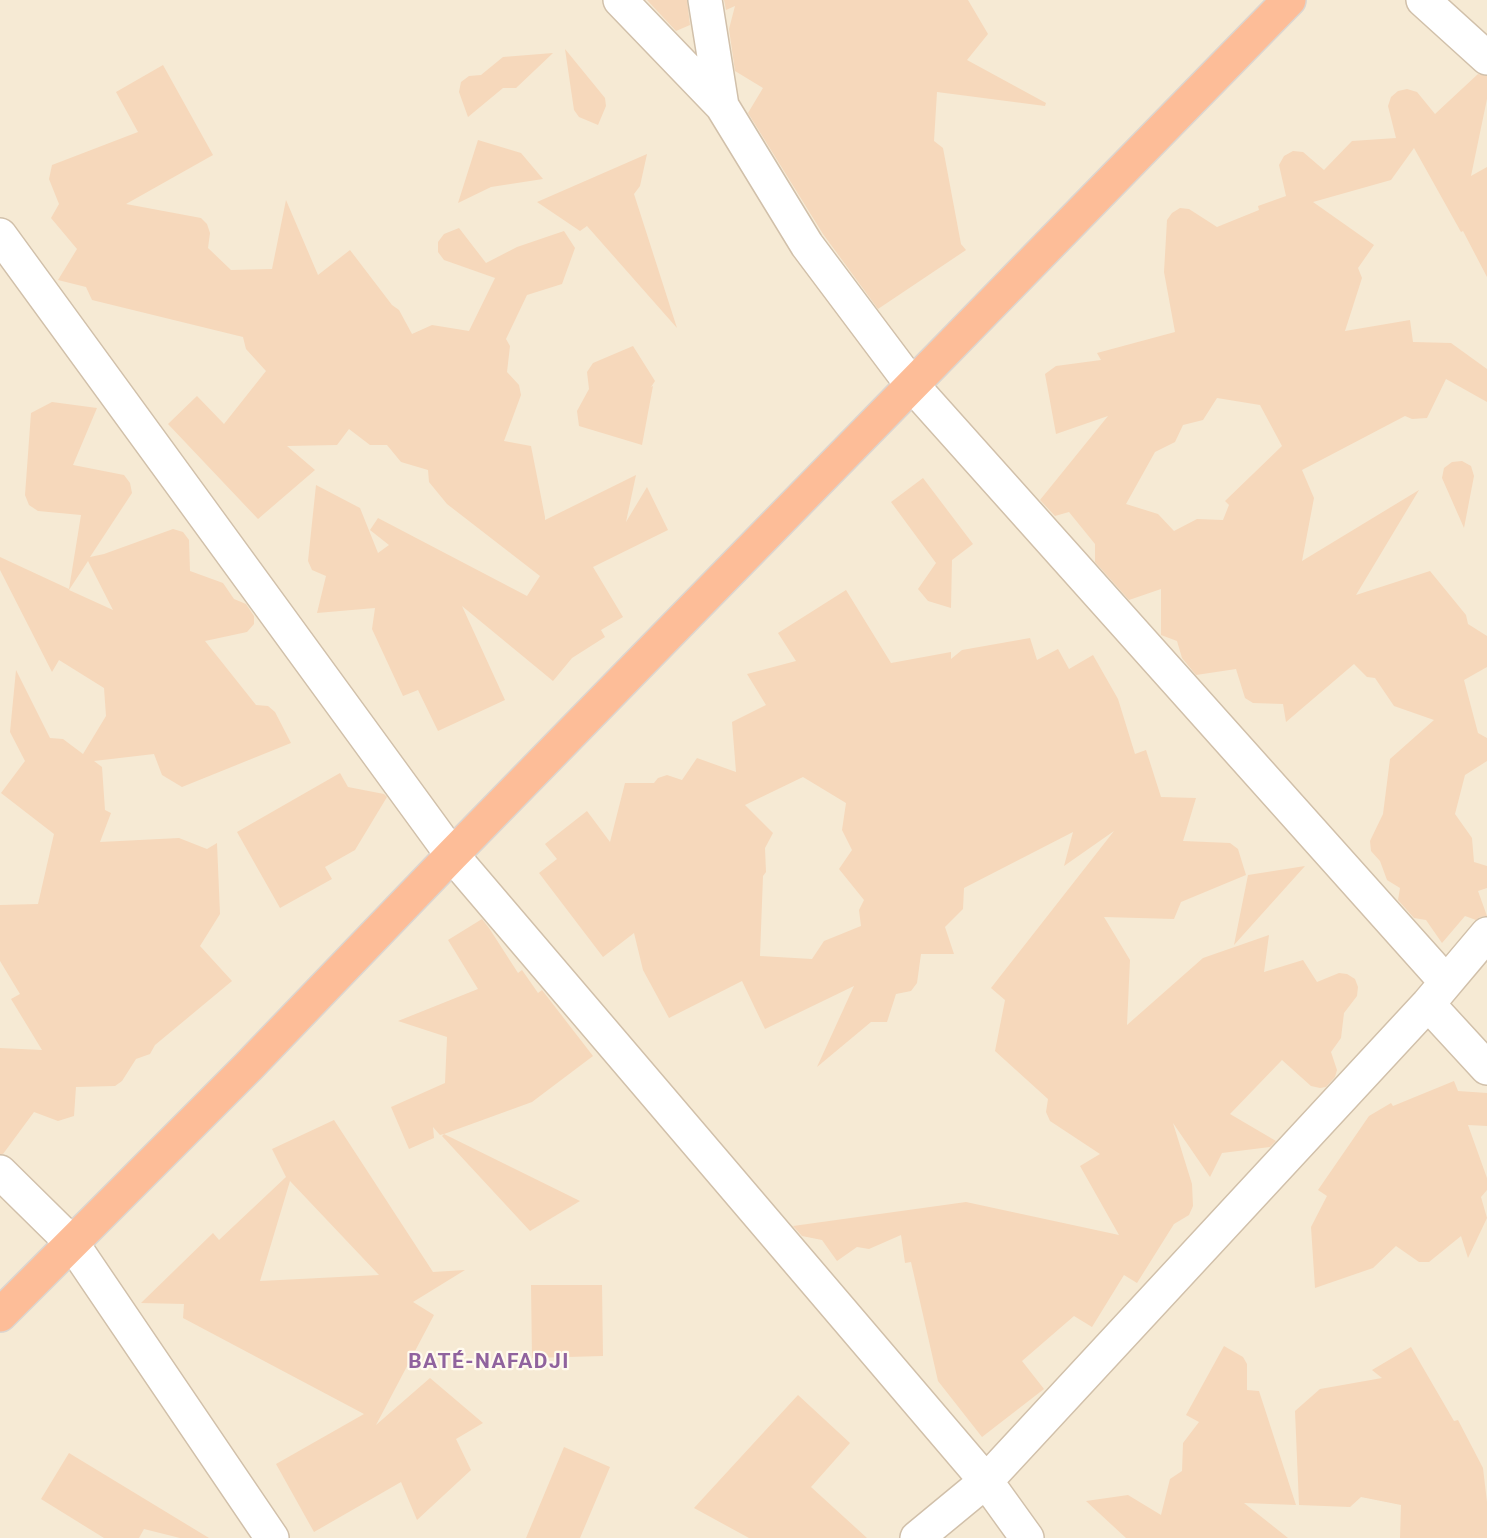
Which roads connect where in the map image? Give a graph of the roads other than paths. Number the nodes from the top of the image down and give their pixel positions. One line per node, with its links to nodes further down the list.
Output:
1 (620, 0): 6 (street)
2 (705, 0): 6 (street)
3 (1289, 0): 8 (highway)
4 (1423, 0): 5 (street)
5 (1487, 58)
6 (722, 106): 8 (street)
7 (0, 235): 9 (street)
8 (912, 385): 9 (highway); 11 (street)
9 (452, 855): 14 (highway); 16 (street)
10 (1487, 934): 11 (street)
11 (1437, 993): 12 (street); 16 (street)
12 (1487, 1068)
13 (0, 1172): 14 (street)
14 (72, 1244): 15 (highway); 17 (street)
15 (0, 1315)
16 (986, 1481): 18 (street); 19 (street)
17 (273, 1538)
18 (917, 1538)
19 (1027, 1538)

